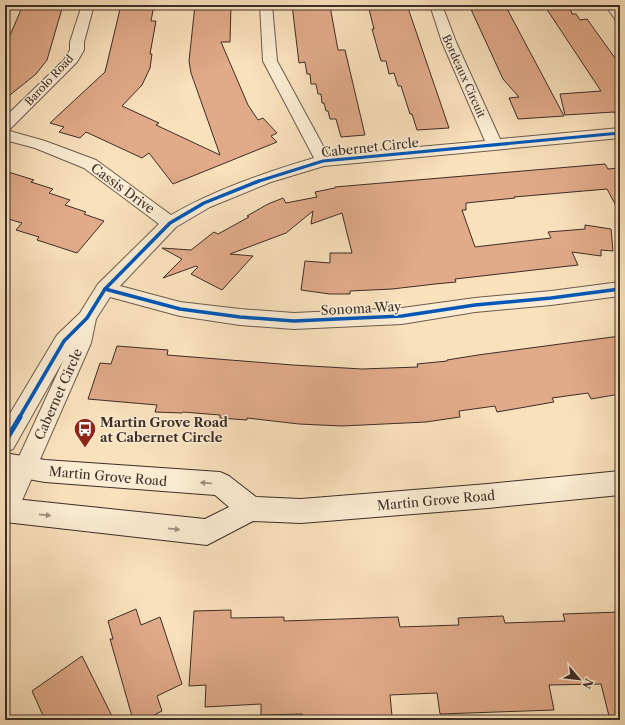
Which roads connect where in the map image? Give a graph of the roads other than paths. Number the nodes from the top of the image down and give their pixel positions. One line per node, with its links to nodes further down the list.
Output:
1 (88, 5): 6 (street, Barolo Road)
2 (266, 5): 10 (street)
3 (436, 5): 9 (street, Bordeaux Circuit)
4 (611, 5): 5 (street)
5 (620, 16)
6 (5, 126)
7 (620, 133): 9 (street, Cabernet Circle)
8 (5, 135): 11 (street, Cassis Drive)
9 (495, 145): 10 (street, Cabernet Circle)
10 (323, 161): 11 (street, Cabernet Circle)
11 (170, 223): 12 (street, Cabernet Circle)
12 (105, 289): 13 (street, Sonoma Way); 14 (street, Cabernet Circle)
13 (620, 289)
14 (87, 318): 15 (street, Cabernet Circle); 16 (street, Cabernet Circle)
15 (5, 442)
16 (15, 466): 18 (main road, Martin Grove Road, one-way to 16); 19 (street, Cabernet Circle)
17 (620, 483): 18 (main road, Martin Grove Road)
18 (251, 509): 19 (main road, Martin Grove Road, one-way to 18)
19 (6, 511)

